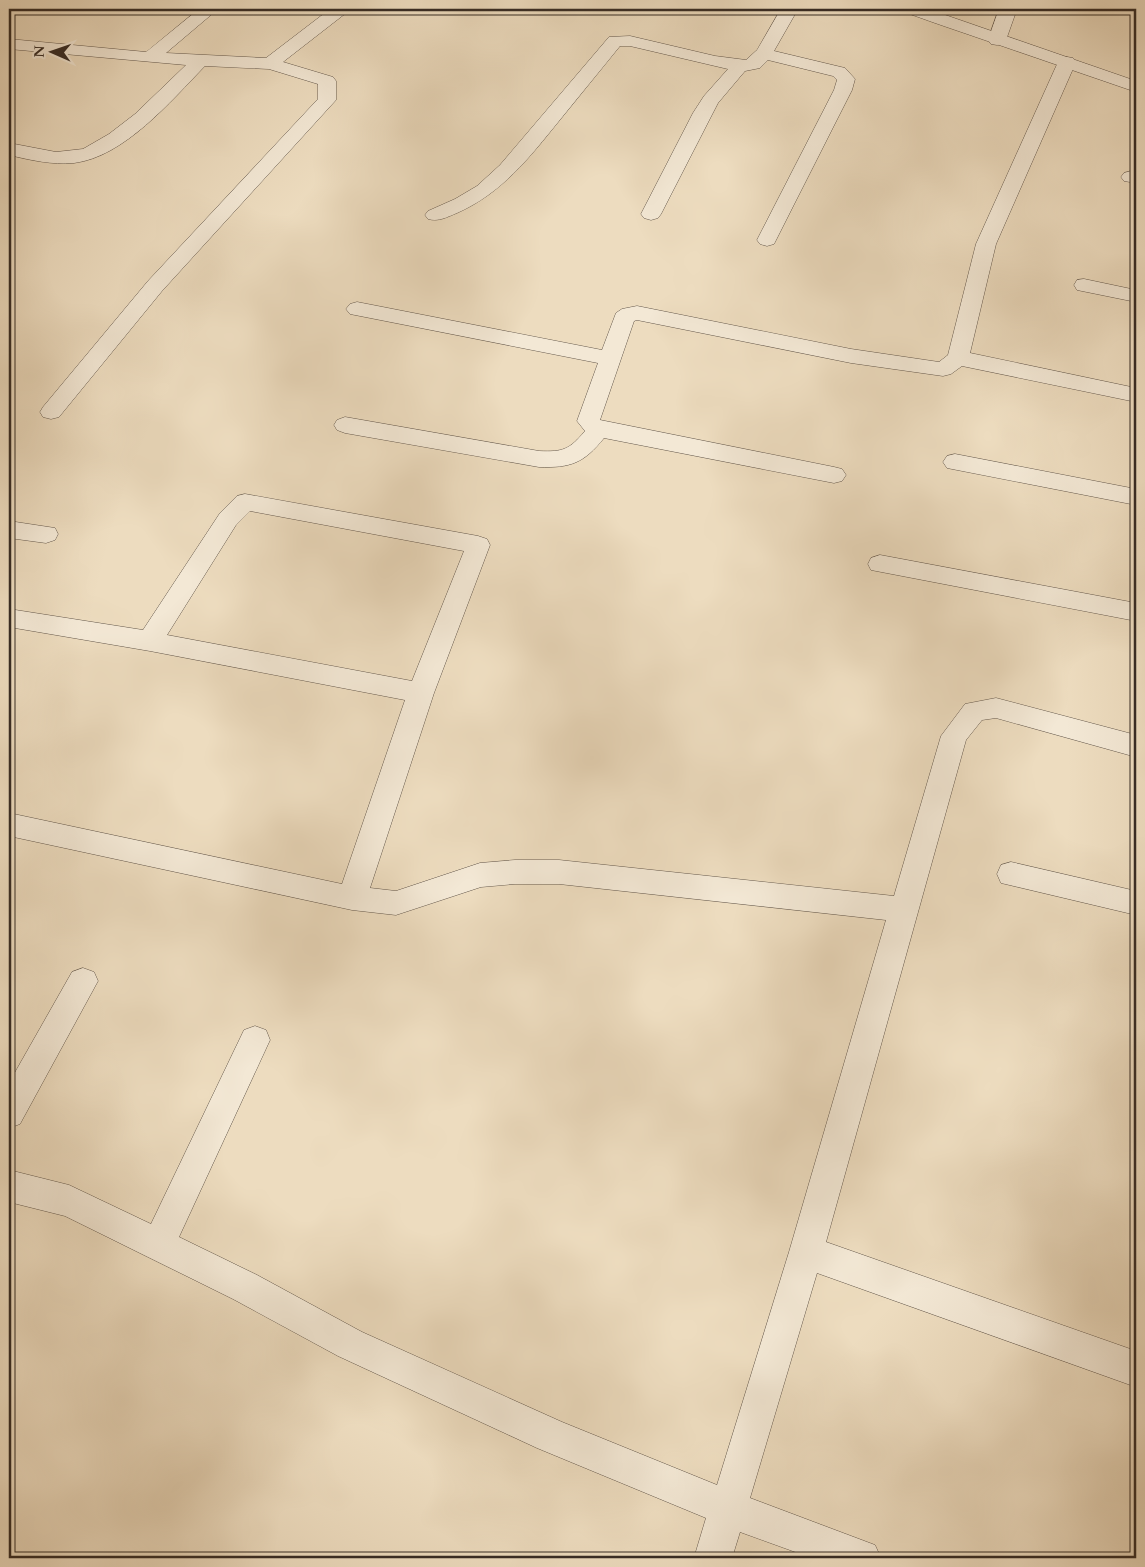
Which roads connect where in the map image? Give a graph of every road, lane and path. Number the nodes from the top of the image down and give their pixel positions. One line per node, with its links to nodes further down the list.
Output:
1 (209, 9): 9 (street)
2 (340, 9): 12 (street)
3 (788, 9): 8 (street)
4 (913, 9): 6 (street)
5 (1008, 9): 6 (street)
6 (997, 40): 11 (street)
7 (9, 44): 9 (street)
8 (763, 54): 13 (street); 18 (street)
9 (150, 58): 10 (street)
10 (200, 61): 12 (street); 15 (street)
11 (1066, 62): 14 (street); 23 (street)
12 (270, 64): 25 (street)
13 (740, 66): 16 (street); 17 (street)
14 (1136, 87)
15 (9, 149)
16 (650, 214)
17 (435, 215)
18 (767, 240)
19 (1084, 285): 20 (street)
20 (1136, 296)
21 (357, 309): 22 (street)
22 (610, 358): 23 (street); 27 (street)
23 (958, 358): 24 (street)
24 (1136, 395)
25 (51, 412)
26 (345, 425): 27 (street)
27 (599, 429): 29 (street)
28 (955, 462): 30 (street)
29 (834, 474)
30 (1136, 497)
31 (9, 529): 32 (street)
32 (46, 534)
33 (880, 564): 34 (street)
34 (1136, 612)
35 (9, 618): 36 (street)
36 (150, 641): 37 (street); 37 (street)
37 (421, 693): 41 (street)
38 (1136, 746): 43 (street)
39 (9, 825): 41 (street)
40 (1011, 874): 42 (street)
41 (352, 898): 43 (street)
42 (1136, 903)
43 (905, 910): 49 (street)
44 (82, 981): 46 (street)
45 (255, 1040): 48 (street)
46 (9, 1112)
47 (9, 1186): 48 (street)
48 (158, 1246): 51 (street)
49 (806, 1252): 50 (street); 51 (street)
50 (1136, 1369)
51 (730, 1509): 52 (street); 53 (street)
52 (713, 1558)
53 (862, 1558)

